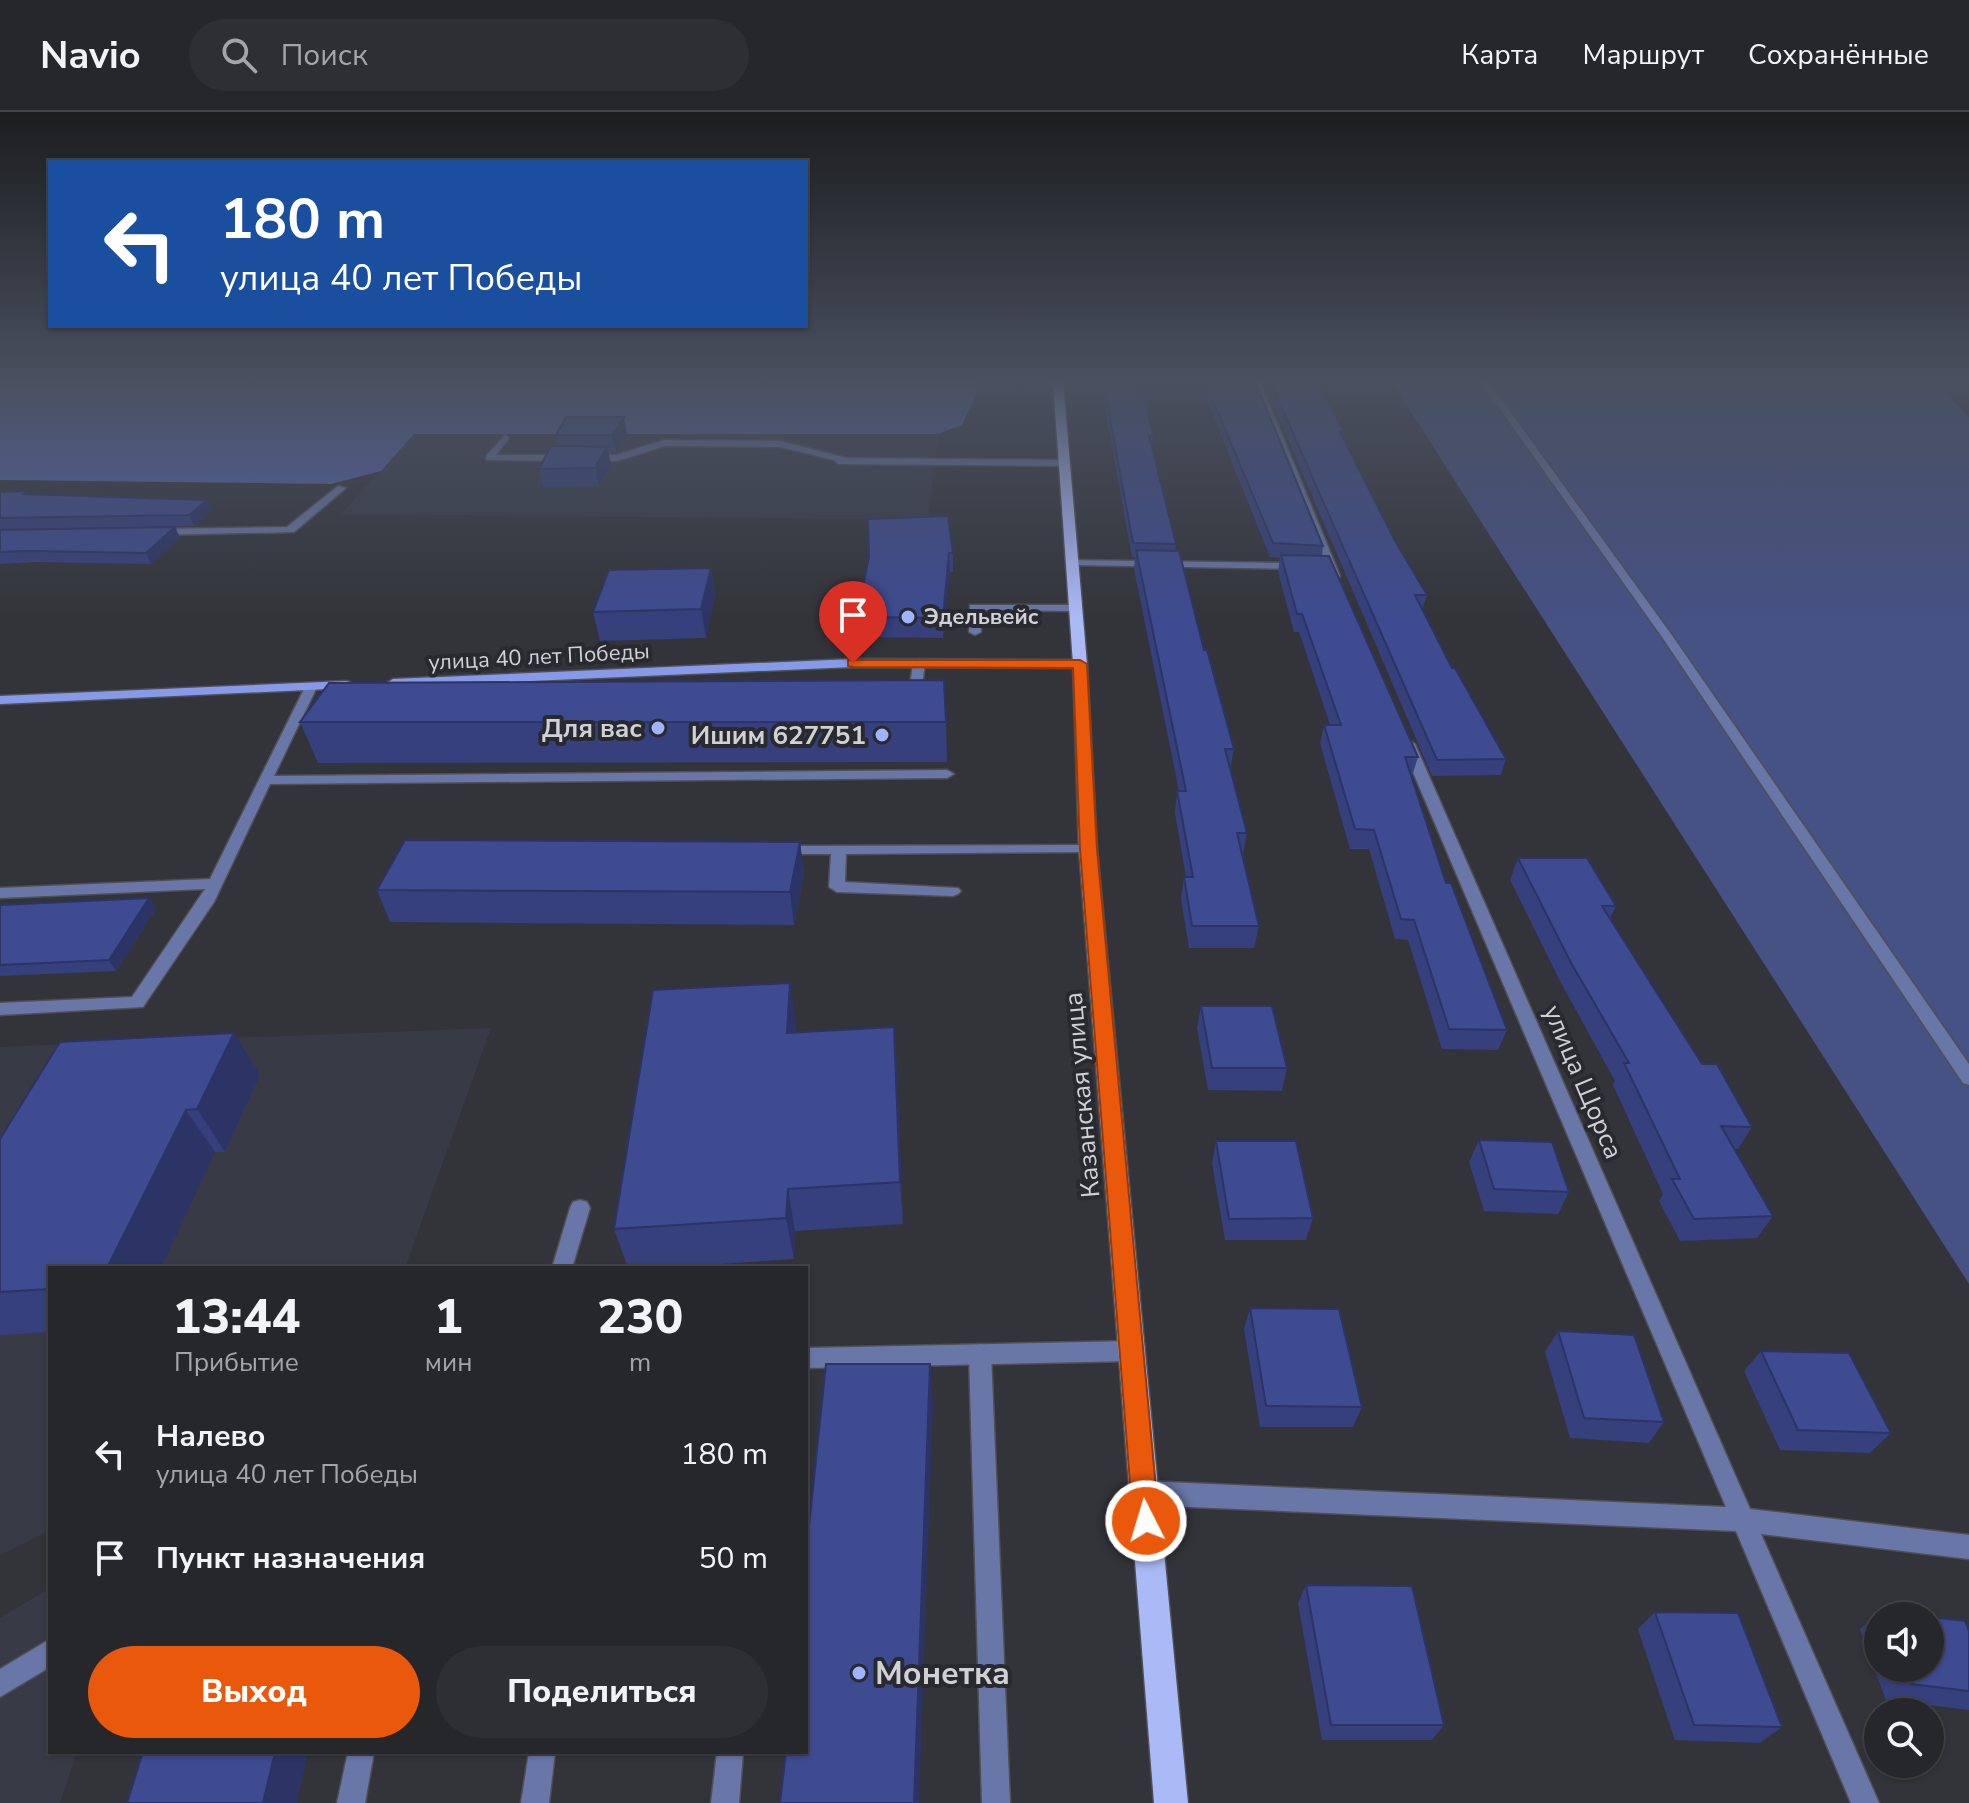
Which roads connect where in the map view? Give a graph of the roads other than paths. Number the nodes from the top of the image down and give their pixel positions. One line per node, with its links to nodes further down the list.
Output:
1 (843, 460): 6 (street)
2 (1064, 460): 7 (main road, Казанская улица)
3 (1288, 460): 11 (street)
4 (1538, 460): 32 (street)
5 (813, 461): 6 (street)
6 (847, 461): 7 (street)
7 (1064, 463): 10 (main road, Казанская улица)
8 (341, 488): 9 (street)
9 (153, 532)
10 (1071, 562): 11 (street); 13 (main road, Казанская улица)
11 (1332, 567): 12 (street)
12 (1344, 596)
13 (1075, 608): 14 (street); 16 (main road, Казанская улица)
14 (975, 632)
15 (919, 663): 16 (street, улица 40 лет Победы); 17 (street, улица 40 лет Победы); 21 (street)
16 (1080, 664): 25 (main road, Казанская улица)
17 (373, 684)
18 (358, 685): 19 (street)
19 (311, 687): 20 (street); 24 (street)
20 (0, 700)
21 (898, 704)
22 (1401, 728): 39 (street, улица Щорса)
23 (947, 774): 24 (street)
24 (265, 780): 28 (street)
25 (1088, 849): 27 (street); 35 (main road, Казанская улица)
26 (759, 850): 27 (street)
27 (839, 850): 29 (street)
28 (214, 884): 30 (street); 31 (street)
29 (953, 891)
30 (0, 893)
31 (0, 1009)
32 (1969, 1078)
33 (580, 1208): 34 (street)
34 (563, 1266)
35 (1132, 1351): 36 (street); 38 (main road, Казанская улица)
36 (980, 1354): 37 (street); 49 (street)
37 (808, 1358)
38 (1144, 1493): 39 (street); 50 (main road, Казанская улица)
39 (1744, 1520): 40 (street); 51 (street, улица Щорса)
40 (1969, 1547)
41 (48, 1653): 42 (street)
42 (0, 1684)
43 (361, 1754): 46 (street)
44 (542, 1754): 47 (street)
45 (730, 1754): 48 (street)
46 (351, 1803)
47 (535, 1803)
48 (725, 1803)
49 (996, 1803)
50 (1171, 1803)
51 (1865, 1803)

